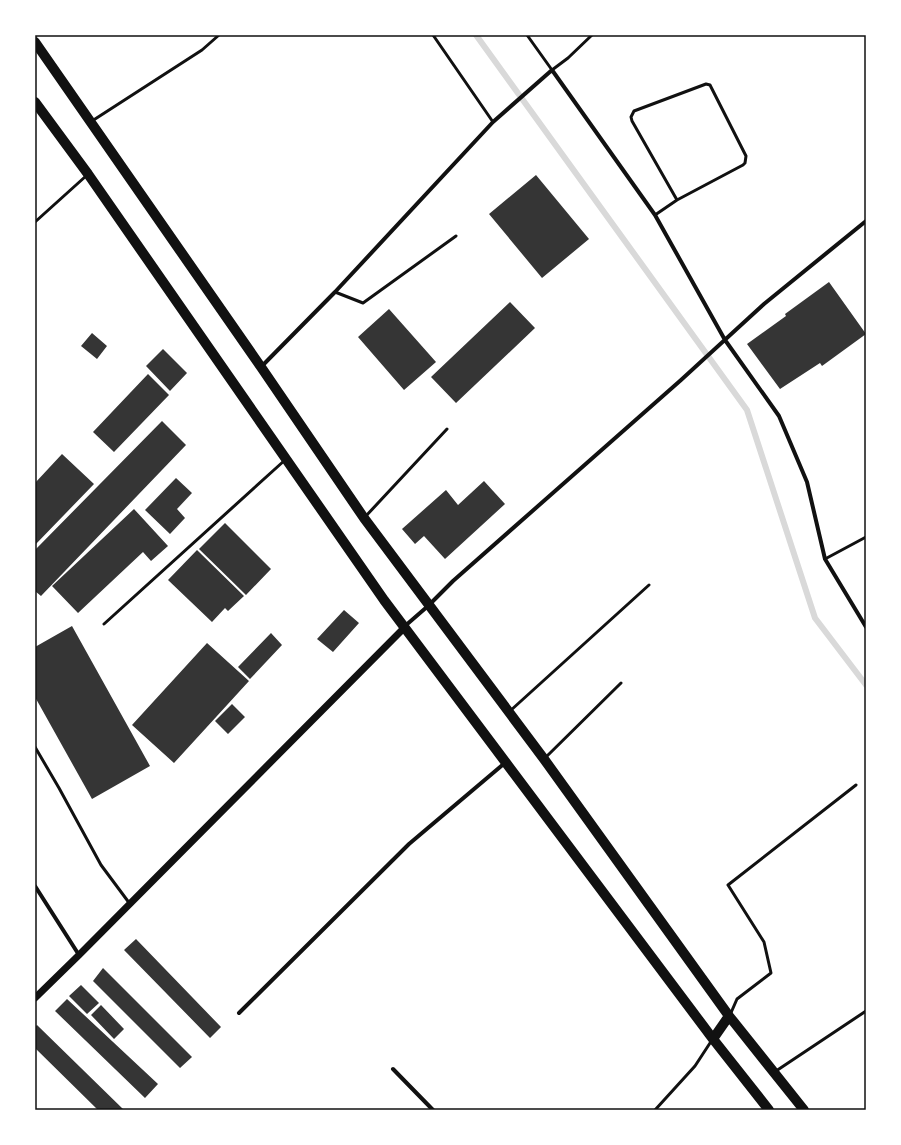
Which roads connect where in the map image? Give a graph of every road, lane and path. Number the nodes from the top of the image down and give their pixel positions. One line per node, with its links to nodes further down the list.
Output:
1 (219, 35): 8 (lane)
2 (433, 35): 9 (lane)
3 (527, 35): 6 (lane)
4 (592, 35): 6 (lane)
5 (35, 42): 8 (main road)
6 (552, 70): 9 (street); 12 (street)
7 (35, 102): 10 (main road)
8 (91, 122): 18 (main road)
9 (493, 122): 16 (street)
10 (88, 174): 14 (lane); 20 (main road)
11 (677, 200): 11 (lane); 12 (lane)
12 (655, 215): 17 (street)
13 (866, 221): 17 (street)
14 (35, 222)
15 (456, 236): 16 (lane)
16 (335, 292): 18 (street)
17 (725, 340): 23 (street); 25 (street)
18 (261, 366): 21 (main road)
19 (448, 430): 21 (lane)
20 (286, 458): 26 (lane); 28 (main road)
21 (364, 518): 25 (main road)
22 (866, 537): 23 (lane)
23 (825, 559): 27 (street)
24 (649, 585): 30 (lane)
25 (428, 606): 28 (street); 30 (main road)
26 (104, 624)
27 (866, 626)
28 (405, 627): 33 (main road); 36 (street)
29 (621, 683): 32 (lane)
30 (509, 712): 32 (main road)
31 (35, 747): 36 (lane)
32 (544, 759): 41 (main road)
33 (506, 762): 40 (street); 42 (main road)
34 (856, 785): 41 (lane)
35 (35, 886): 37 (street)
36 (130, 904): 37 (street)
37 (79, 955): 38 (street)
38 (35, 998)
39 (866, 1011): 44 (lane)
40 (239, 1013)
41 (729, 1016): 42 (main road); 44 (main road)
42 (713, 1039): 46 (lane); 47 (main road)
43 (394, 1069): 45 (street)
44 (774, 1072): 48 (main road)
45 (433, 1110)
46 (655, 1110)
47 (769, 1110)
48 (804, 1110)

